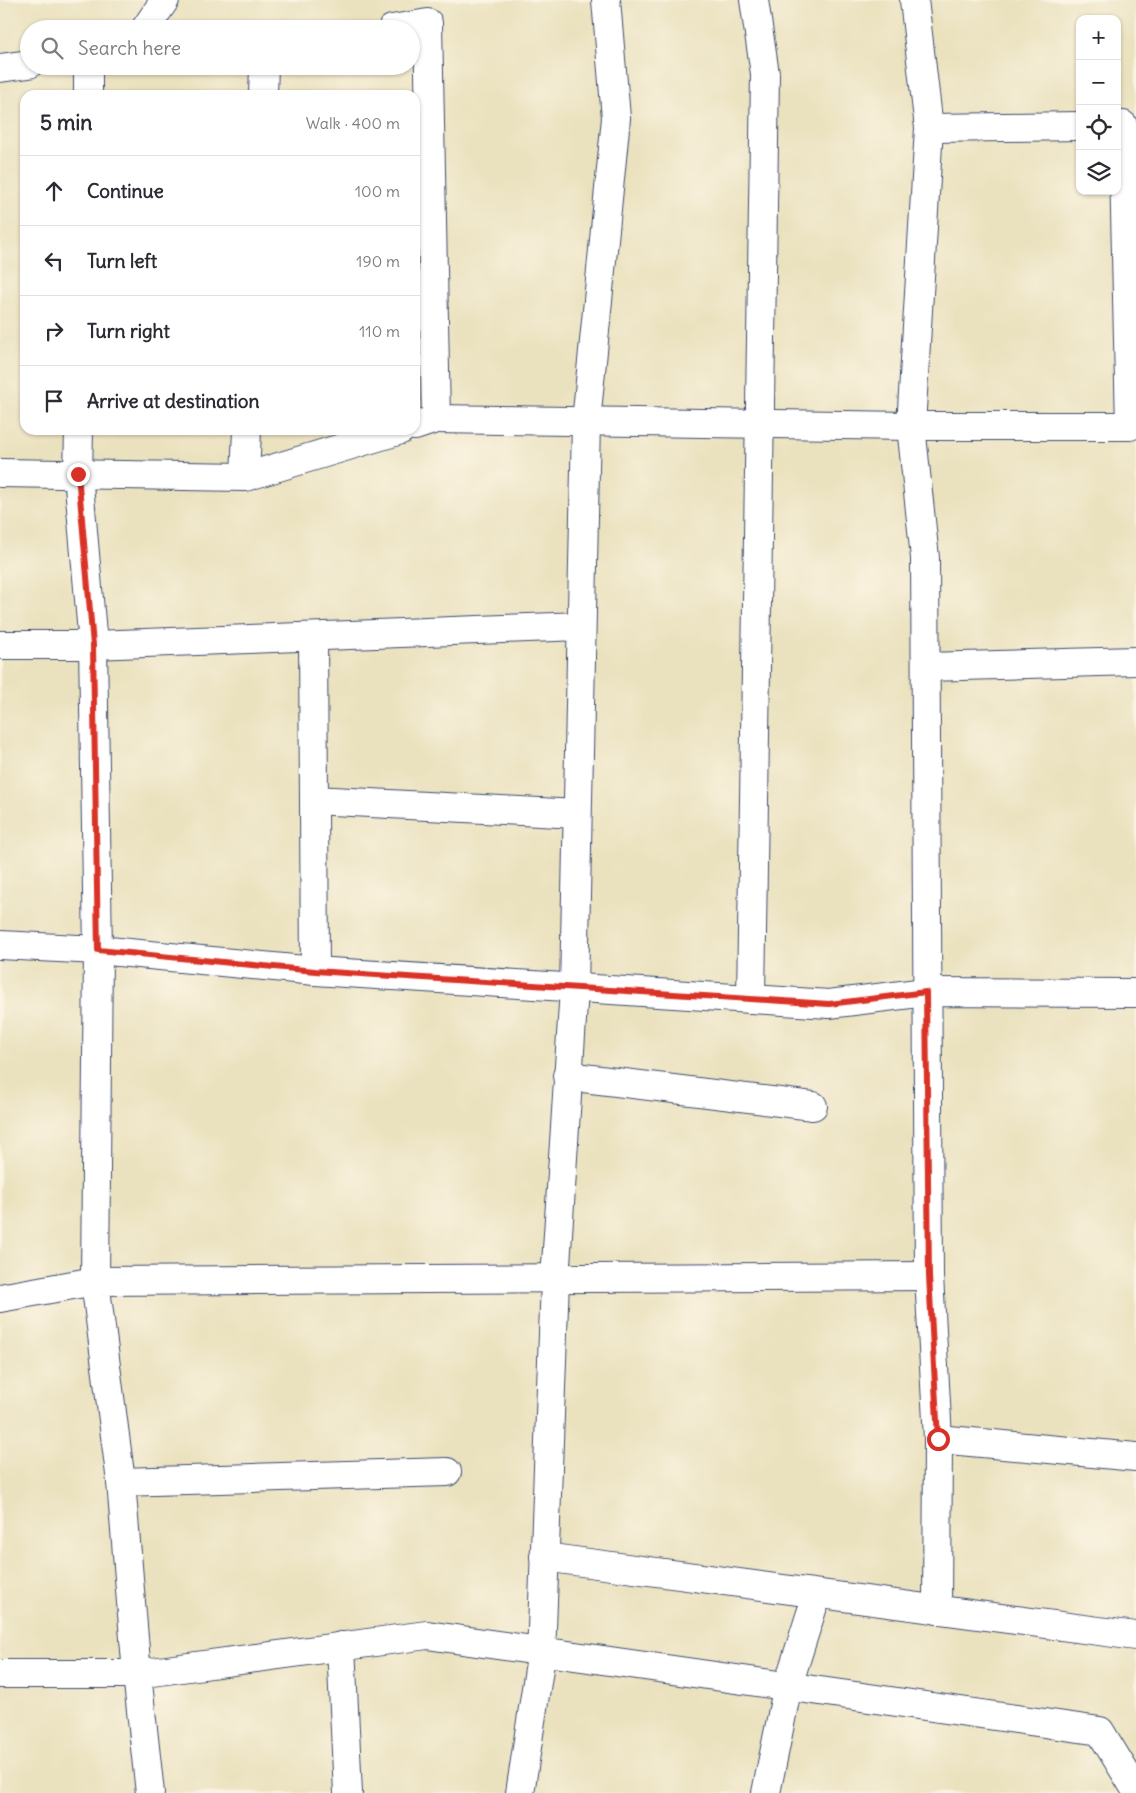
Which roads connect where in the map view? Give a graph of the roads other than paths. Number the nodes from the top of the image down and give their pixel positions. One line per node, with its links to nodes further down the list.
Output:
1 (165, 0): 6 (street)
2 (606, 0): 17 (street)
3 (754, 0): 19 (street)
4 (914, 0): 16 (street)
5 (428, 12): 7 (street); 18 (street)
6 (151, 20)
7 (411, 20)
8 (20, 65): 9 (street)
9 (0, 68)
10 (88, 75): 12 (street)
11 (264, 75): 13 (street)
12 (88, 90)
13 (263, 90)
14 (1121, 125): 20 (street)
15 (1076, 126): 16 (street)
16 (929, 128): 20 (street)
17 (586, 422): 18 (street); 19 (street); 27 (street)
18 (426, 423)
19 (760, 424): 20 (street); 41 (street)
20 (911, 426): 32 (street)
21 (79, 435): 25 (street)
22 (247, 435): 26 (street)
23 (384, 435): 26 (street)
24 (0, 473): 25 (street)
25 (78, 474): 26 (street); 30 (street)
26 (245, 477)
27 (581, 626): 28 (street); 34 (street)
28 (313, 636): 30 (street); 33 (street)
29 (0, 645): 30 (street)
30 (93, 645): 36 (street)
31 (1136, 661): 32 (street)
32 (927, 666): 39 (street)
33 (314, 800): 34 (street); 37 (street)
34 (578, 814): 38 (street)
35 (0, 945): 36 (street)
36 (98, 950): 37 (street); 46 (street)
37 (315, 971): 38 (street)
38 (574, 989): 41 (street); 42 (street)
39 (926, 992): 40 (street); 41 (street); 44 (street)
40 (1136, 993)
41 (751, 999)
42 (567, 1076): 43 (street); 45 (street)
43 (812, 1106)
44 (929, 1276): 45 (street); 48 (street)
45 (555, 1280): 46 (street); 52 (street)
46 (95, 1281): 47 (street); 51 (street)
47 (0, 1298)
48 (938, 1439): 49 (street); 54 (street)
49 (1136, 1457)
50 (447, 1472): 51 (street)
51 (121, 1482): 59 (street)
52 (544, 1557): 53 (street); 57 (street)
53 (817, 1594): 54 (street); 60 (street)
54 (937, 1610): 55 (street)
55 (1136, 1636)
56 (341, 1646): 57 (street); 59 (street); 63 (street)
57 (541, 1651): 60 (street); 64 (street)
58 (0, 1674): 59 (street)
59 (136, 1674): 62 (street)
60 (788, 1686): 61 (street); 65 (street)
61 (1136, 1790)
62 (150, 1793)
63 (348, 1793)
64 (520, 1793)
65 (766, 1793)

